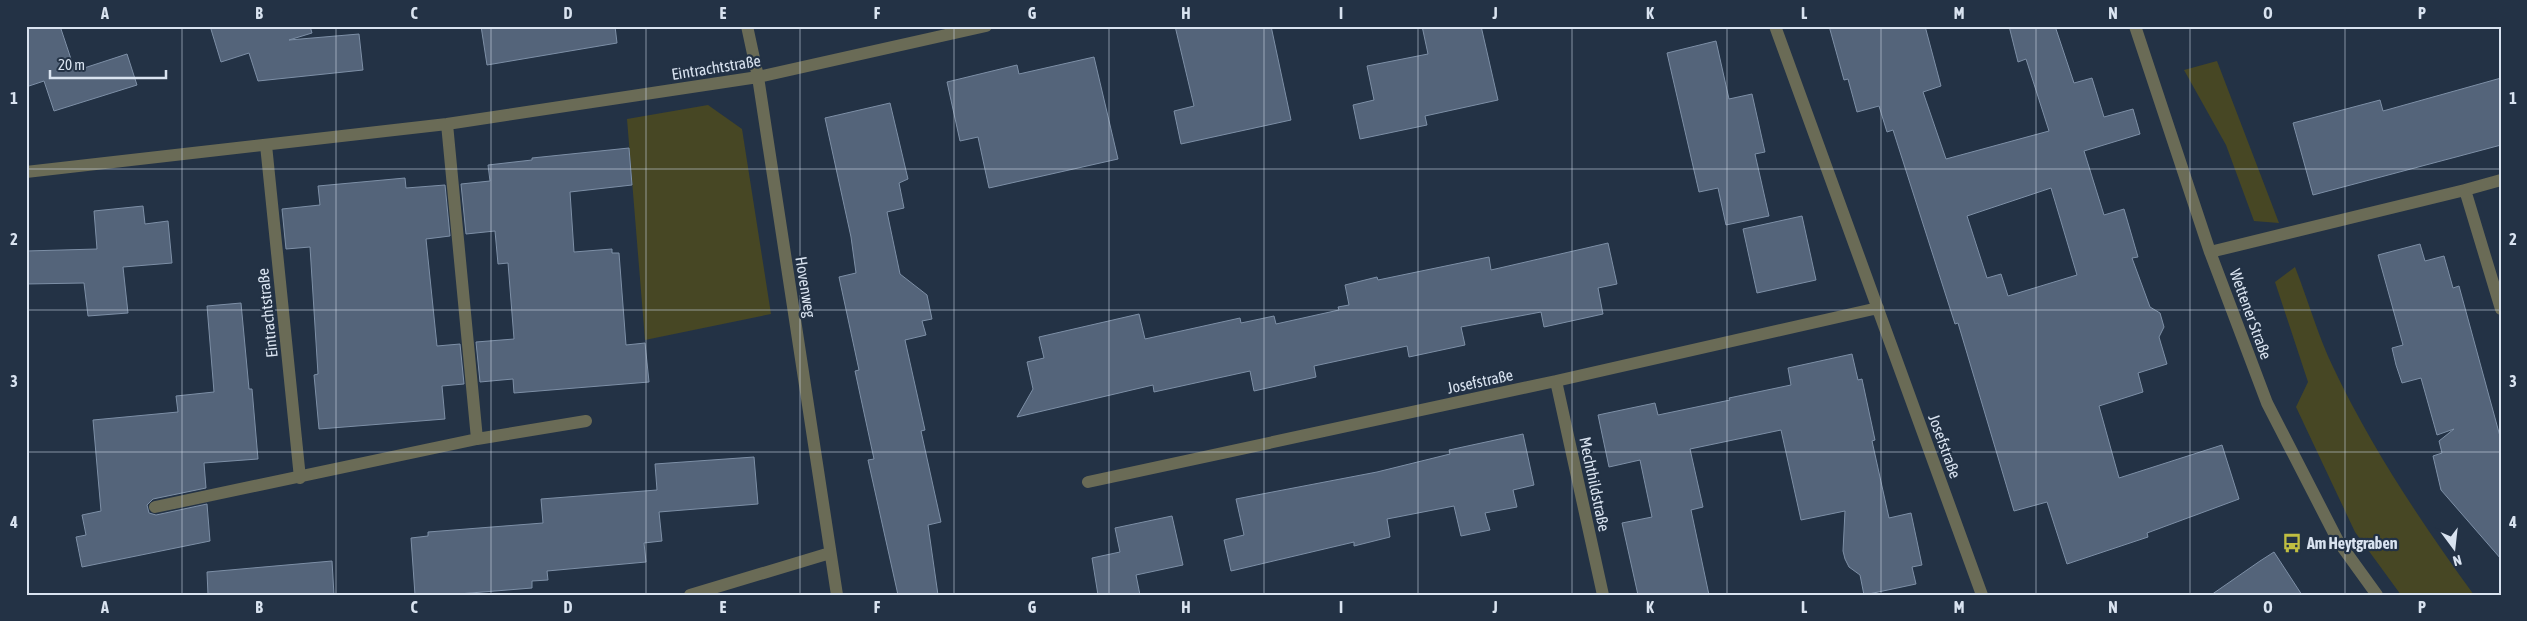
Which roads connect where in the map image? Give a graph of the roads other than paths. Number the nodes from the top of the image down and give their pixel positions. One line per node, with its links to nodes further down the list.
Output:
1 (746, 26): 5 (street, Hovenweg)
2 (986, 26): 5 (street, Eintrachtstraße)
3 (1775, 26): 12 (street, Josefstraße)
4 (2136, 26): 11 (street, Wettener Straße)
5 (758, 77): 6 (street, Eintrachtstraße); 20 (street, Hovenweg)
6 (447, 124): 7 (street, Eintrachtstraße); 16 (street)
7 (266, 145): 8 (street, Eintrachtstraße); 17 (street, Eintrachtstraße)
8 (26, 172)
9 (2501, 180): 10 (street)
10 (2465, 190): 11 (street); 13 (street)
11 (2210, 252): 25 (street, Wettener Straße)
12 (1878, 308): 14 (street, Josefstraße); 24 (street, Josefstraße)
13 (2501, 309)
14 (1556, 381): 18 (street, Josefstraße); 23 (street, Mechthildstraße)
15 (586, 421): 16 (street)
16 (477, 440): 17 (street)
17 (300, 478): 19 (street)
18 (1088, 482)
19 (155, 507)
20 (830, 553): 21 (street); 22 (street, Hovenweg)
21 (690, 595)
22 (837, 595)
23 (1603, 595)
24 (1982, 595)
25 (2377, 595)

